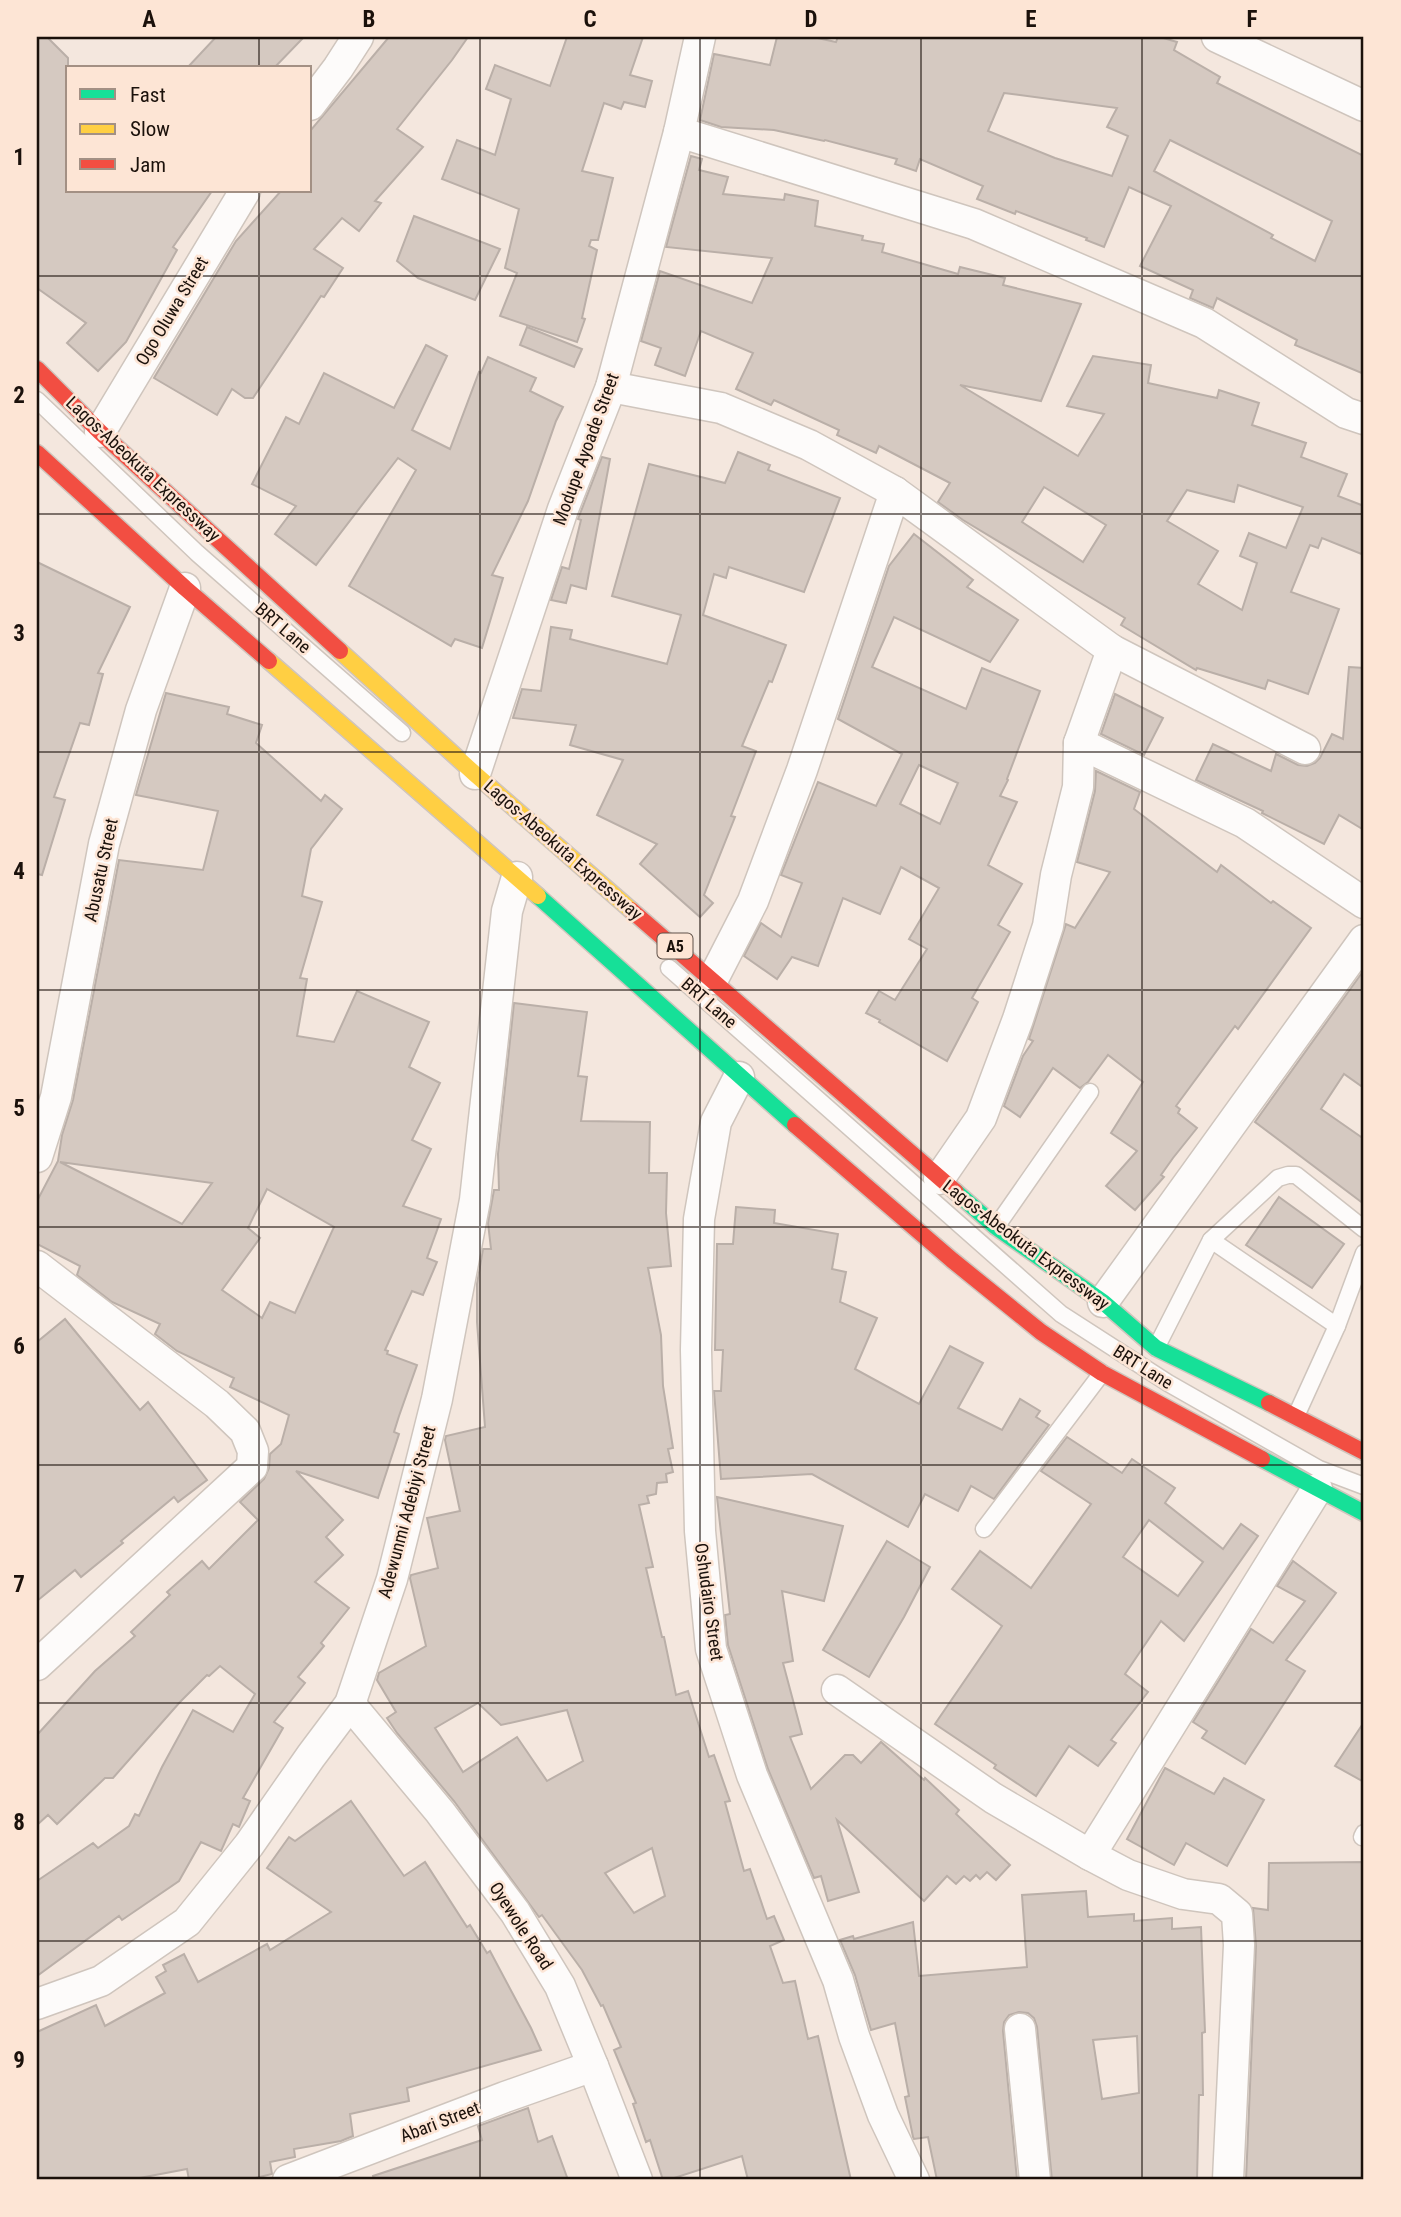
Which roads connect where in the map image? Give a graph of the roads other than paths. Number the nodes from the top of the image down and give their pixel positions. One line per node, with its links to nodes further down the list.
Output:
1 (358, 37): 4 (street)
2 (700, 37): 6 (street, Modupe Ayoade Street)
3 (1217, 37): 5 (street)
4 (312, 102)
5 (1364, 106)
6 (679, 132): 9 (street, Modupe Ayoade Street); 11 (street)
7 (244, 192): 12 (street, Ogo Oluwa Street)
8 (37, 369): 12 (highway, Lagos-Abeokuta Expressway / A5)
9 (611, 387): 14 (street); 20 (street, Modupe Ayoade Street)
10 (37, 400): 18 (lane, BRT Lane)
11 (1364, 419)
12 (100, 432): 20 (highway, Lagos-Abeokuta Expressway / A5)
13 (37, 453): 15 (highway)
14 (895, 492): 16 (street); 25 (street)
15 (185, 589): 21 (highway); 28 (street, Abusatu Street)
16 (1112, 650): 17 (street); 19 (street)
17 (1079, 743): 22 (street); 29 (street)
18 (416, 745)
19 (1305, 749)
20 (475, 774): 25 (highway, Lagos-Abeokuta Expressway / A5)
21 (517, 877): 26 (highway); 47 (street, Adewunmi Adebiyi Street)
22 (1364, 902)
23 (1364, 940): 35 (street)
24 (653, 954): 41 (lane, BRT Lane)
25 (713, 979): 29 (highway, Lagos-Abeokuta Expressway / A5)
26 (739, 1077): 38 (highway); 54 (street, Oshudairo Street)
27 (1090, 1092): 30 (lane)
28 (37, 1157)
29 (939, 1179): 30 (highway, Lagos-Abeokuta Expressway / A5)
30 (996, 1227): 35 (highway, Lagos-Abeokuta Expressway / A5)
31 (1364, 1229): 32 (lane)
32 (1211, 1240): 36 (lane); 37 (lane)
33 (1364, 1253): 36 (lane)
34 (37, 1266): 45 (street)
35 (1103, 1302): 37 (highway, Lagos-Abeokuta Expressway / A5)
36 (1336, 1326): 39 (lane)
37 (1156, 1348): 39 (highway, Lagos-Abeokuta Expressway / A5)
38 (1102, 1373): 42 (highway); 44 (lane)
39 (1296, 1416): 40 (highway, Lagos-Abeokuta Expressway / A5)
40 (1360, 1441)
41 (1364, 1486)
42 (1317, 1489): 43 (highway); 48 (street)
43 (1364, 1513)
44 (984, 1529)
45 (37, 1665)
46 (837, 1690): 48 (street)
47 (350, 1703): 49 (street, Adewunmi Adebiyi Street); 51 (street, Oyewole Road)
48 (1090, 1855): 56 (street)
49 (37, 2004)
50 (1020, 2029): 55 (street)
51 (593, 2066): 52 (street, Abari Street); 53 (street, Oyewole Road)
52 (288, 2180)
53 (637, 2180)
54 (914, 2180)
55 (1035, 2180)
56 (1228, 2180)

